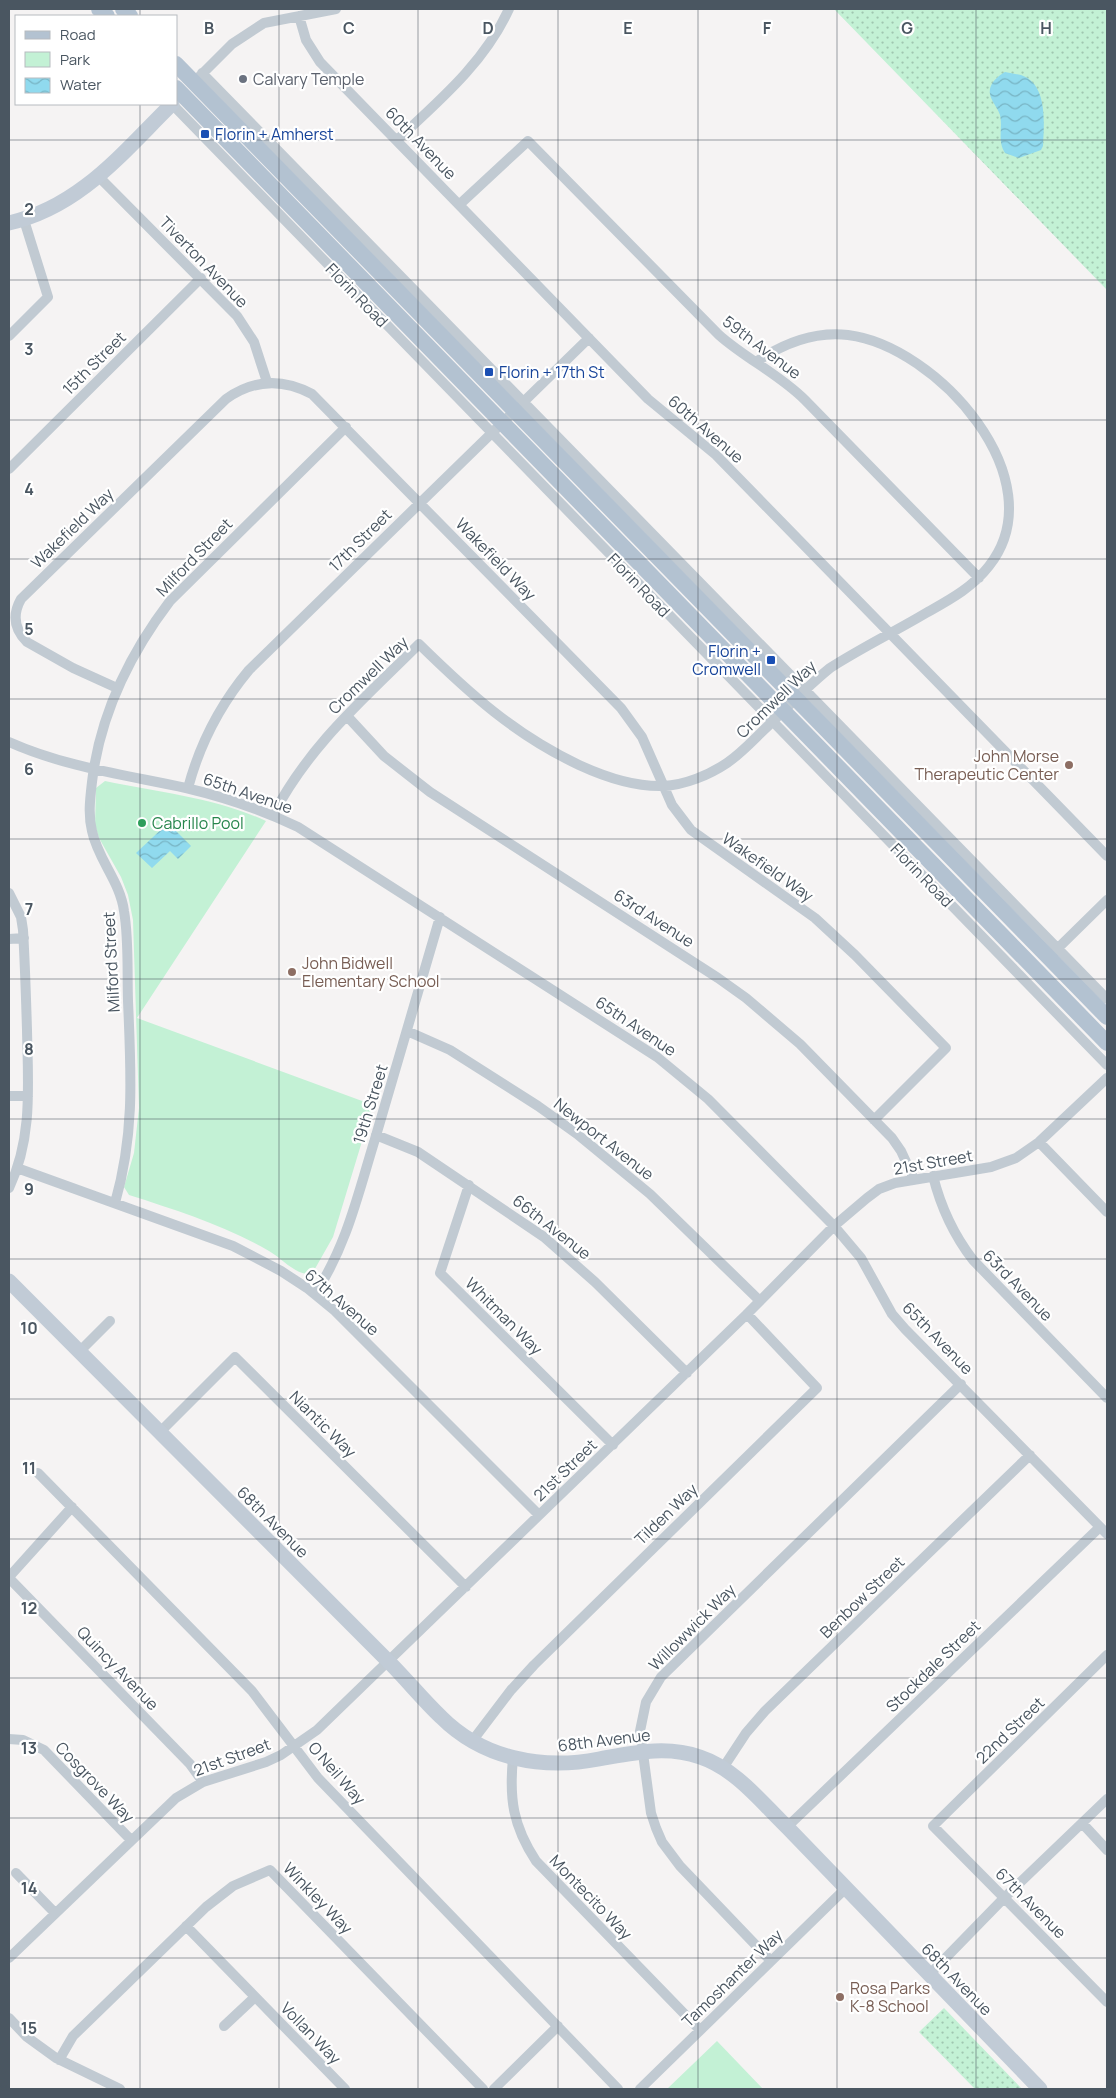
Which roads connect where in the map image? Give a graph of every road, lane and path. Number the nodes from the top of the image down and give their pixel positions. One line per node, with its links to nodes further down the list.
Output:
1 (336, 9): 3 (street)
2 (509, 9): 9 (street)
3 (299, 16): 5 (street); 9 (street, 60th Avenue)
4 (178, 65): 5 (main road, Florin Road)
5 (198, 78): 6 (street); 19 (main road, Florin Road)
6 (178, 96)
7 (178, 100): 21 (main road, Florin Road)
8 (169, 105): 10 (street)
9 (397, 140): 11 (street, 60th Avenue)
10 (98, 176): 12 (street); 14 (street, Tiverton Avenue)
11 (460, 204): 16 (street, 60th Avenue); 17 (street, 59th Avenue)
12 (24, 220): 13 (street); 15 (street)
13 (9, 223)
14 (201, 278): 18 (street, Tiverton Avenue); 22 (street, 15th Street)
15 (9, 336)
16 (589, 338): 19 (street, 17th Street); 25 (street, 60th Avenue)
17 (756, 362): 24 (street, 59th Avenue); 24 (street, Cromwell Way)
18 (267, 382): 20 (street, Wakefield Way); 26 (street, Wakefield Way)
19 (519, 406): 21 (street, 17th Street); 27 (main road, Florin Road)
20 (346, 426): 23 (street, Wakefield Way); 26 (street, Milford Street)
21 (496, 428): 23 (street, 17th Street); 29 (main road, Florin Road)
22 (9, 468)
23 (419, 502): 32 (street, Wakefield Way); 33 (street, 17th Street)
24 (979, 578): 25 (street, Cromwell Way)
25 (891, 634): 27 (street, Cromwell Way); 35 (street, 60th Avenue)
26 (117, 688): 31 (street, Milford Street)
27 (801, 694): 29 (street, Cromwell Way); 41 (main road, Florin Road)
28 (347, 716): 32 (street, Cromwell Way); 34 (street, Cromwell Way); 51 (street, 63rd Avenue)
29 (777, 716): 32 (street, Cromwell Way); 42 (main road, Florin Road); 47 (street, Florin Road)
30 (9, 742): 31 (street, 65th Avenue)
31 (94, 769): 33 (street, 65th Avenue); 59 (street, Milford Street)
32 (663, 786): 51 (street, Wakefield Way)
33 (188, 788): 34 (street, 65th Avenue)
34 (273, 815): 38 (street, 65th Avenue)
35 (1107, 856)
36 (9, 893): 39 (street)
37 (1107, 900): 41 (street)
38 (440, 917): 45 (street, 19th Street); 61 (street, 65th Avenue)
39 (24, 938): 40 (street); 50 (street)
40 (9, 939)
41 (1053, 953): 42 (street); 43 (street, Florin Road); 44 (main road, Florin Road)
42 (1036, 970): 46 (main road, Florin Road)
43 (1107, 999)
44 (1107, 1017)
45 (407, 1031): 52 (street, 19th Street); 64 (street, Newport Avenue)
46 (1107, 1043)
47 (1107, 1065)
48 (1107, 1078): 53 (street, 21st Street)
49 (9, 1096): 50 (street)
50 (28, 1096): 54 (street)
51 (874, 1120): 56 (street, 63rd Avenue)
52 (376, 1135): 57 (street, 66th Avenue); 63 (street, 19th Street)
53 (1039, 1142): 55 (street, 21st Street); 60 (street)
54 (17, 1168): 58 (street); 59 (street, 67th Avenue)
55 (933, 1176): 56 (street, 21st Street); 70 (street, 63rd Avenue)
56 (914, 1179): 61 (street, 21st Street)
57 (469, 1185): 68 (street, 66th Avenue); 72 (street, Whitman Way)
58 (9, 1188)
59 (115, 1203): 63 (street, 67th Avenue)
60 (1107, 1212)
61 (834, 1226): 64 (street, 21st Street); 69 (street, 65th Avenue)
62 (9, 1281): 67 (street, 68th Avenue)
63 (315, 1294): 76 (street, 67th Avenue)
64 (760, 1301): 65 (street, 21st Street)
65 (748, 1314): 68 (street, 21st Street); 83 (street, Tilden Way)
66 (110, 1322): 67 (street)
67 (79, 1352): 71 (street, 68th Avenue)
68 (687, 1372): 72 (street, 21st Street)
69 (961, 1384): 73 (street, 65th Avenue); 85 (street, Willowwick Way)
70 (1107, 1398)
71 (159, 1433): 79 (street, Niantic Way); 81 (street, 68th Avenue)
72 (612, 1445): 76 (street, 21st Street)
73 (1030, 1455): 77 (street, 65th Avenue); 87 (street, Benbow Street)
74 (38, 1473): 75 (street, O Neil Way)
75 (72, 1507): 78 (street); 84 (street, O Neil Way)
76 (540, 1516): 79 (street, 21st Street)
77 (1104, 1531): 92 (street, Stockdale Street)
78 (9, 1578): 88 (street, Quincy Avenue)
79 (466, 1587): 81 (street, 21st Street)
80 (1107, 1655): 91 (street, 22nd Street)
81 (390, 1662): 83 (street, 68th Avenue); 84 (street, 21st Street)
82 (9, 1739): 93 (street, Cosgrove Way)
83 (472, 1740): 86 (street, 68th Avenue)
84 (295, 1747): 88 (street, 21st Street); 107 (street, O Neil Way)
85 (641, 1752): 86 (street, 68th Avenue); 87 (street, 68th Avenue); 101 (street, Willowwick Way)
86 (513, 1758): 108 (street, Montecito Way)
87 (723, 1768): 92 (street, 68th Avenue)
88 (203, 1782): 93 (street, 21st Street)
89 (1107, 1799): 90 (street)
90 (1082, 1823): 94 (street); 97 (street)
91 (933, 1826): 97 (street, 67th Avenue)
92 (787, 1828): 96 (street, 68th Avenue)
93 (131, 1840): 98 (street, 21st Street)
94 (1107, 1850)
95 (16, 1873): 98 (street)
96 (845, 1889): 101 (street, Tamoshanter Way); 102 (street, 68th Avenue)
97 (1005, 1898): 102 (street); 104 (street, 67th Avenue)
98 (55, 1913): 100 (street, 21st Street)
99 (186, 1926): 103 (street, Vollan Way); 109 (street, Winkley Way); 112 (street, Winkley Way)
100 (9, 1958)
101 (771, 1961): 108 (street, Tamoshanter Way)
102 (929, 1975): 116 (street, 68th Avenue)
103 (255, 1997): 106 (street); 111 (street, Vollan Way)
104 (1107, 2002)
105 (9, 2018): 109 (street)
106 (224, 2026)
107 (558, 2026): 113 (street); 114 (street, O Neil Way)
108 (700, 2030): 115 (street, Tamoshanter Way)
109 (59, 2060): 110 (street)
110 (120, 2089)
111 (345, 2089)
112 (483, 2089)
113 (494, 2089)
114 (618, 2089)
115 (640, 2089)
116 (1040, 2089)

